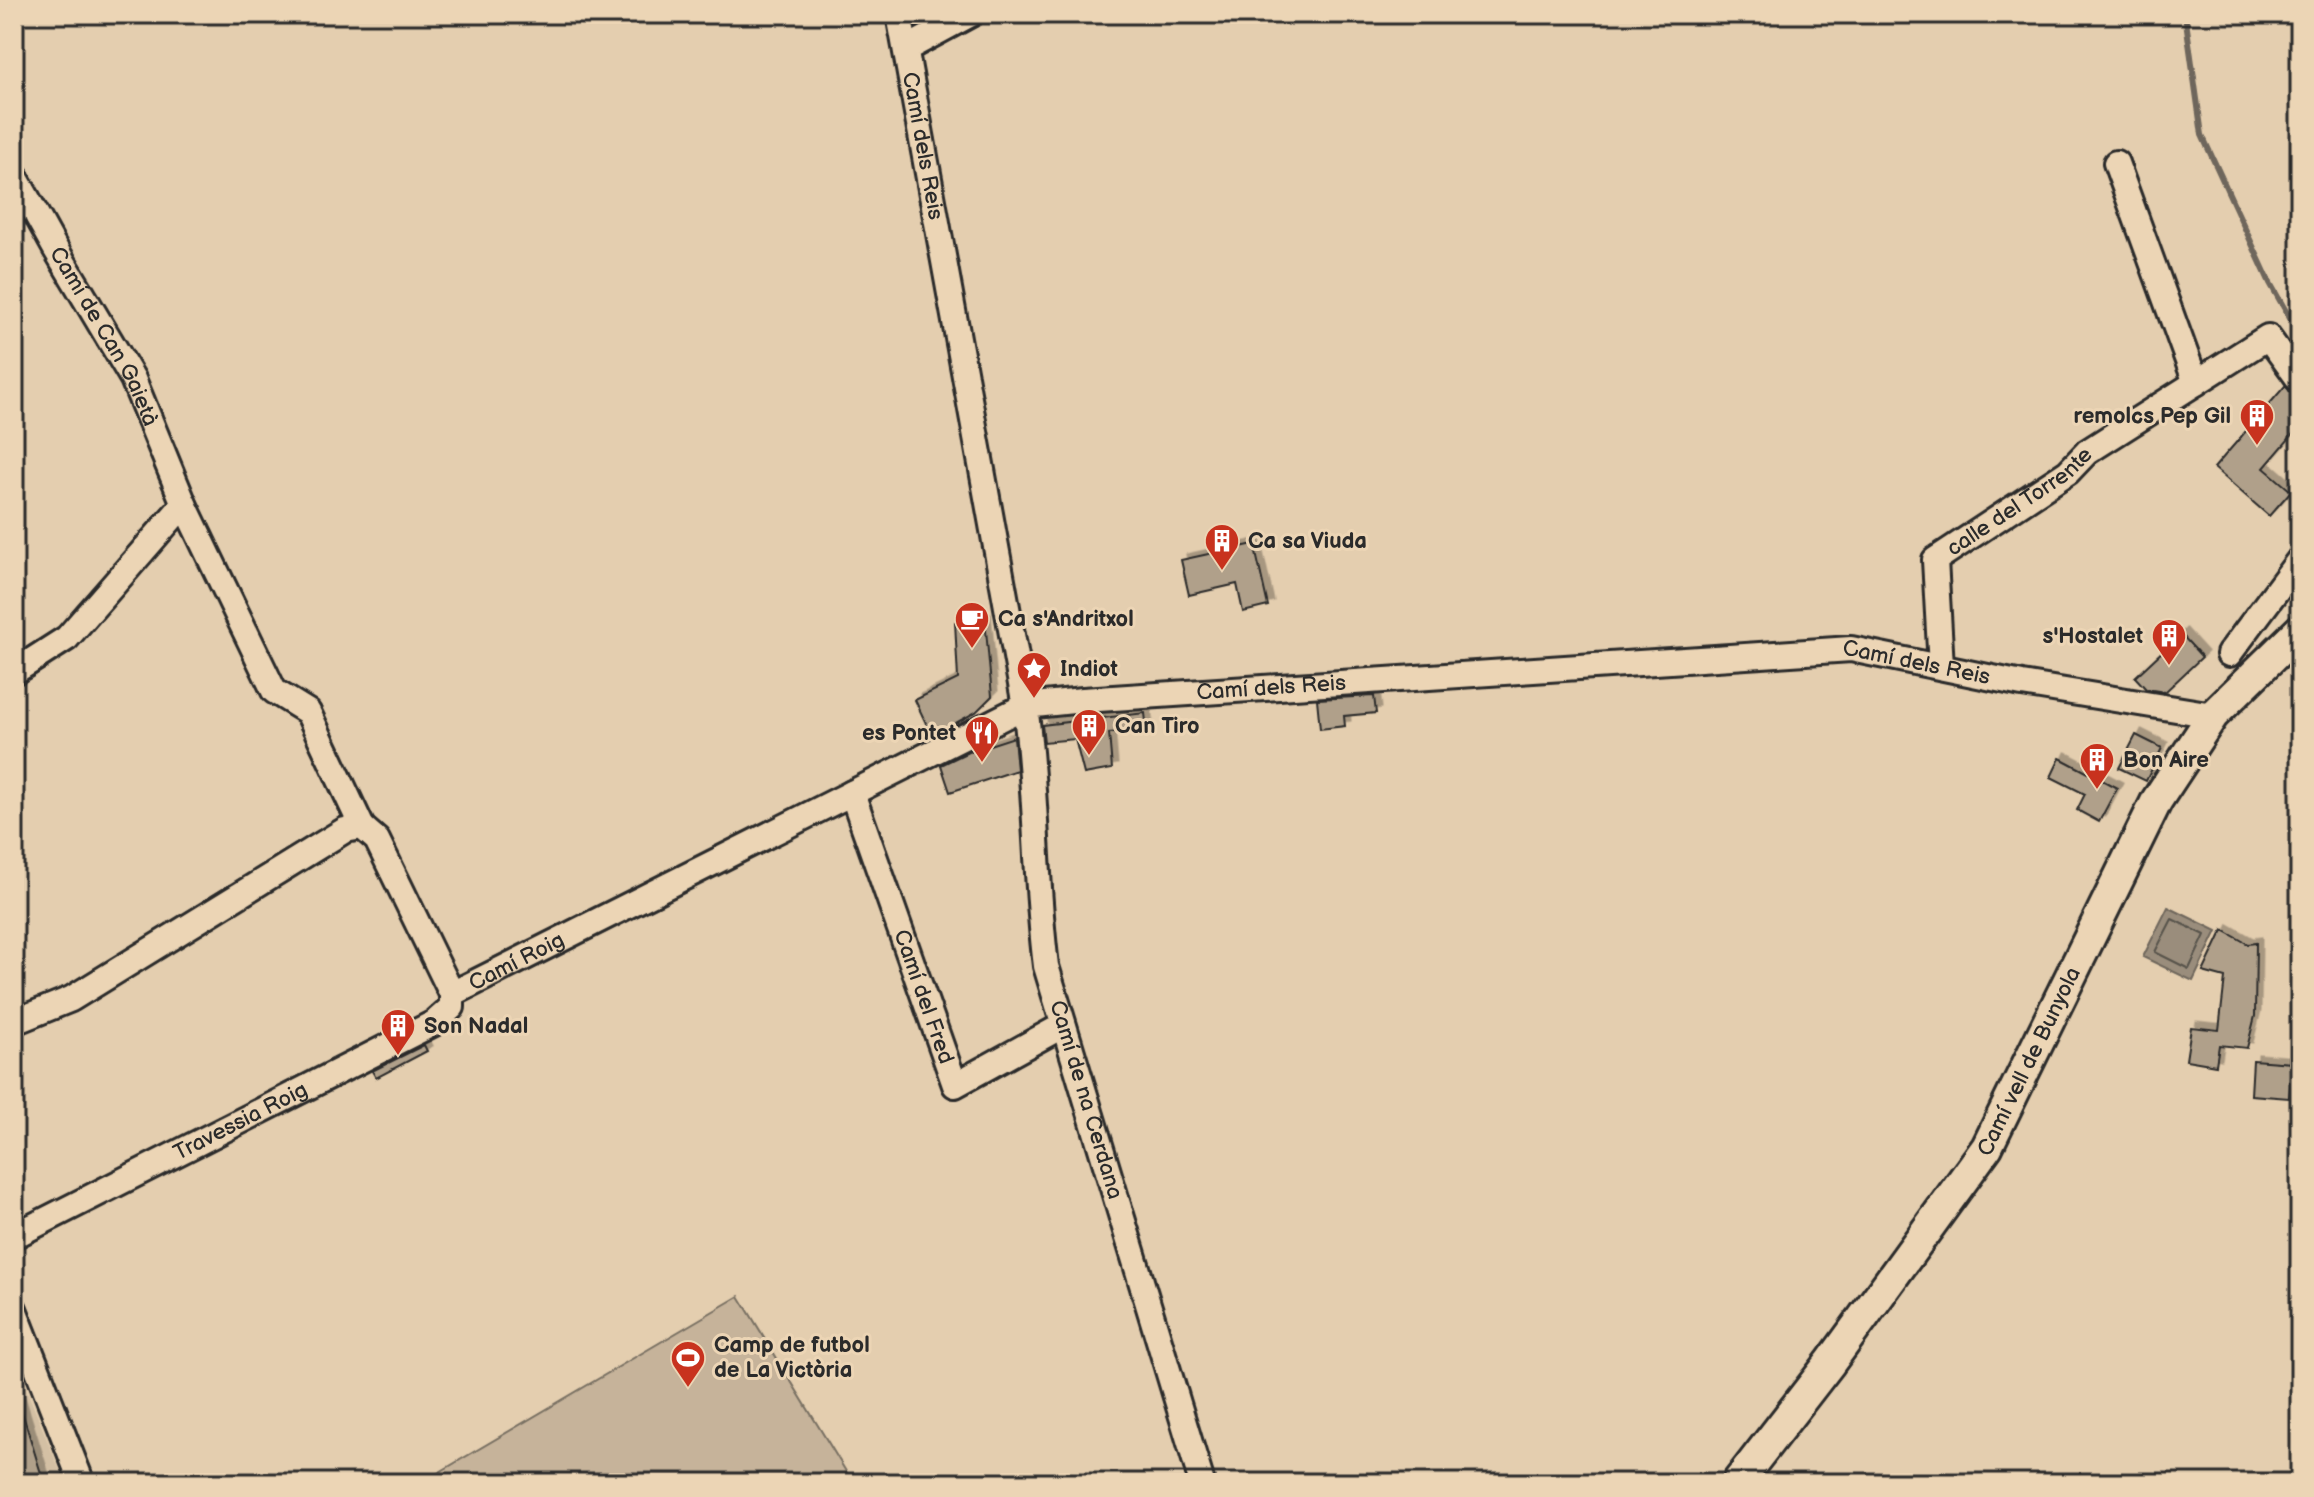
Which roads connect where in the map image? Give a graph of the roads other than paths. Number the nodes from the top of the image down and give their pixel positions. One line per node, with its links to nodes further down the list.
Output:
1 (899, 14): 3 (street, Camí dels Reis)
2 (971, 14): 3 (street)
3 (906, 49): 14 (street, Camí dels Reis)
4 (2116, 163): 7 (street)
5 (14, 174): 8 (street, Camí de Can Gaietà)
6 (2300, 381): 7 (street, calle del Torrente)
7 (2196, 383): 12 (street, calle del Torrente)
8 (184, 504): 13 (street); 17 (street, Camí de Can Gaietà)
9 (2300, 559): 11 (street)
10 (2300, 630): 15 (street, Camí vell de Bunyola)
11 (2229, 654)
12 (1941, 667): 14 (street, Camí dels Reis); 15 (street, Camí dels Reis)
13 (14, 672)
14 (1025, 706): 16 (street, Camí Roig); 20 (street, Camí de na Cerdana)
15 (2213, 715): 25 (street, Camí vell de Bunyola)
16 (852, 793): 18 (street, Camí Roig); 20 (street, Camí del Fred)
17 (362, 827): 18 (street, Camí Roig); 19 (street)
18 (452, 994): 21 (street, Travessia Roig)
19 (14, 1022)
20 (1062, 1026): 24 (street, Camí de na Cerdana)
21 (14, 1236)
22 (14, 1309): 23 (street)
23 (82, 1483)
24 (1202, 1483)
25 (1737, 1483)

